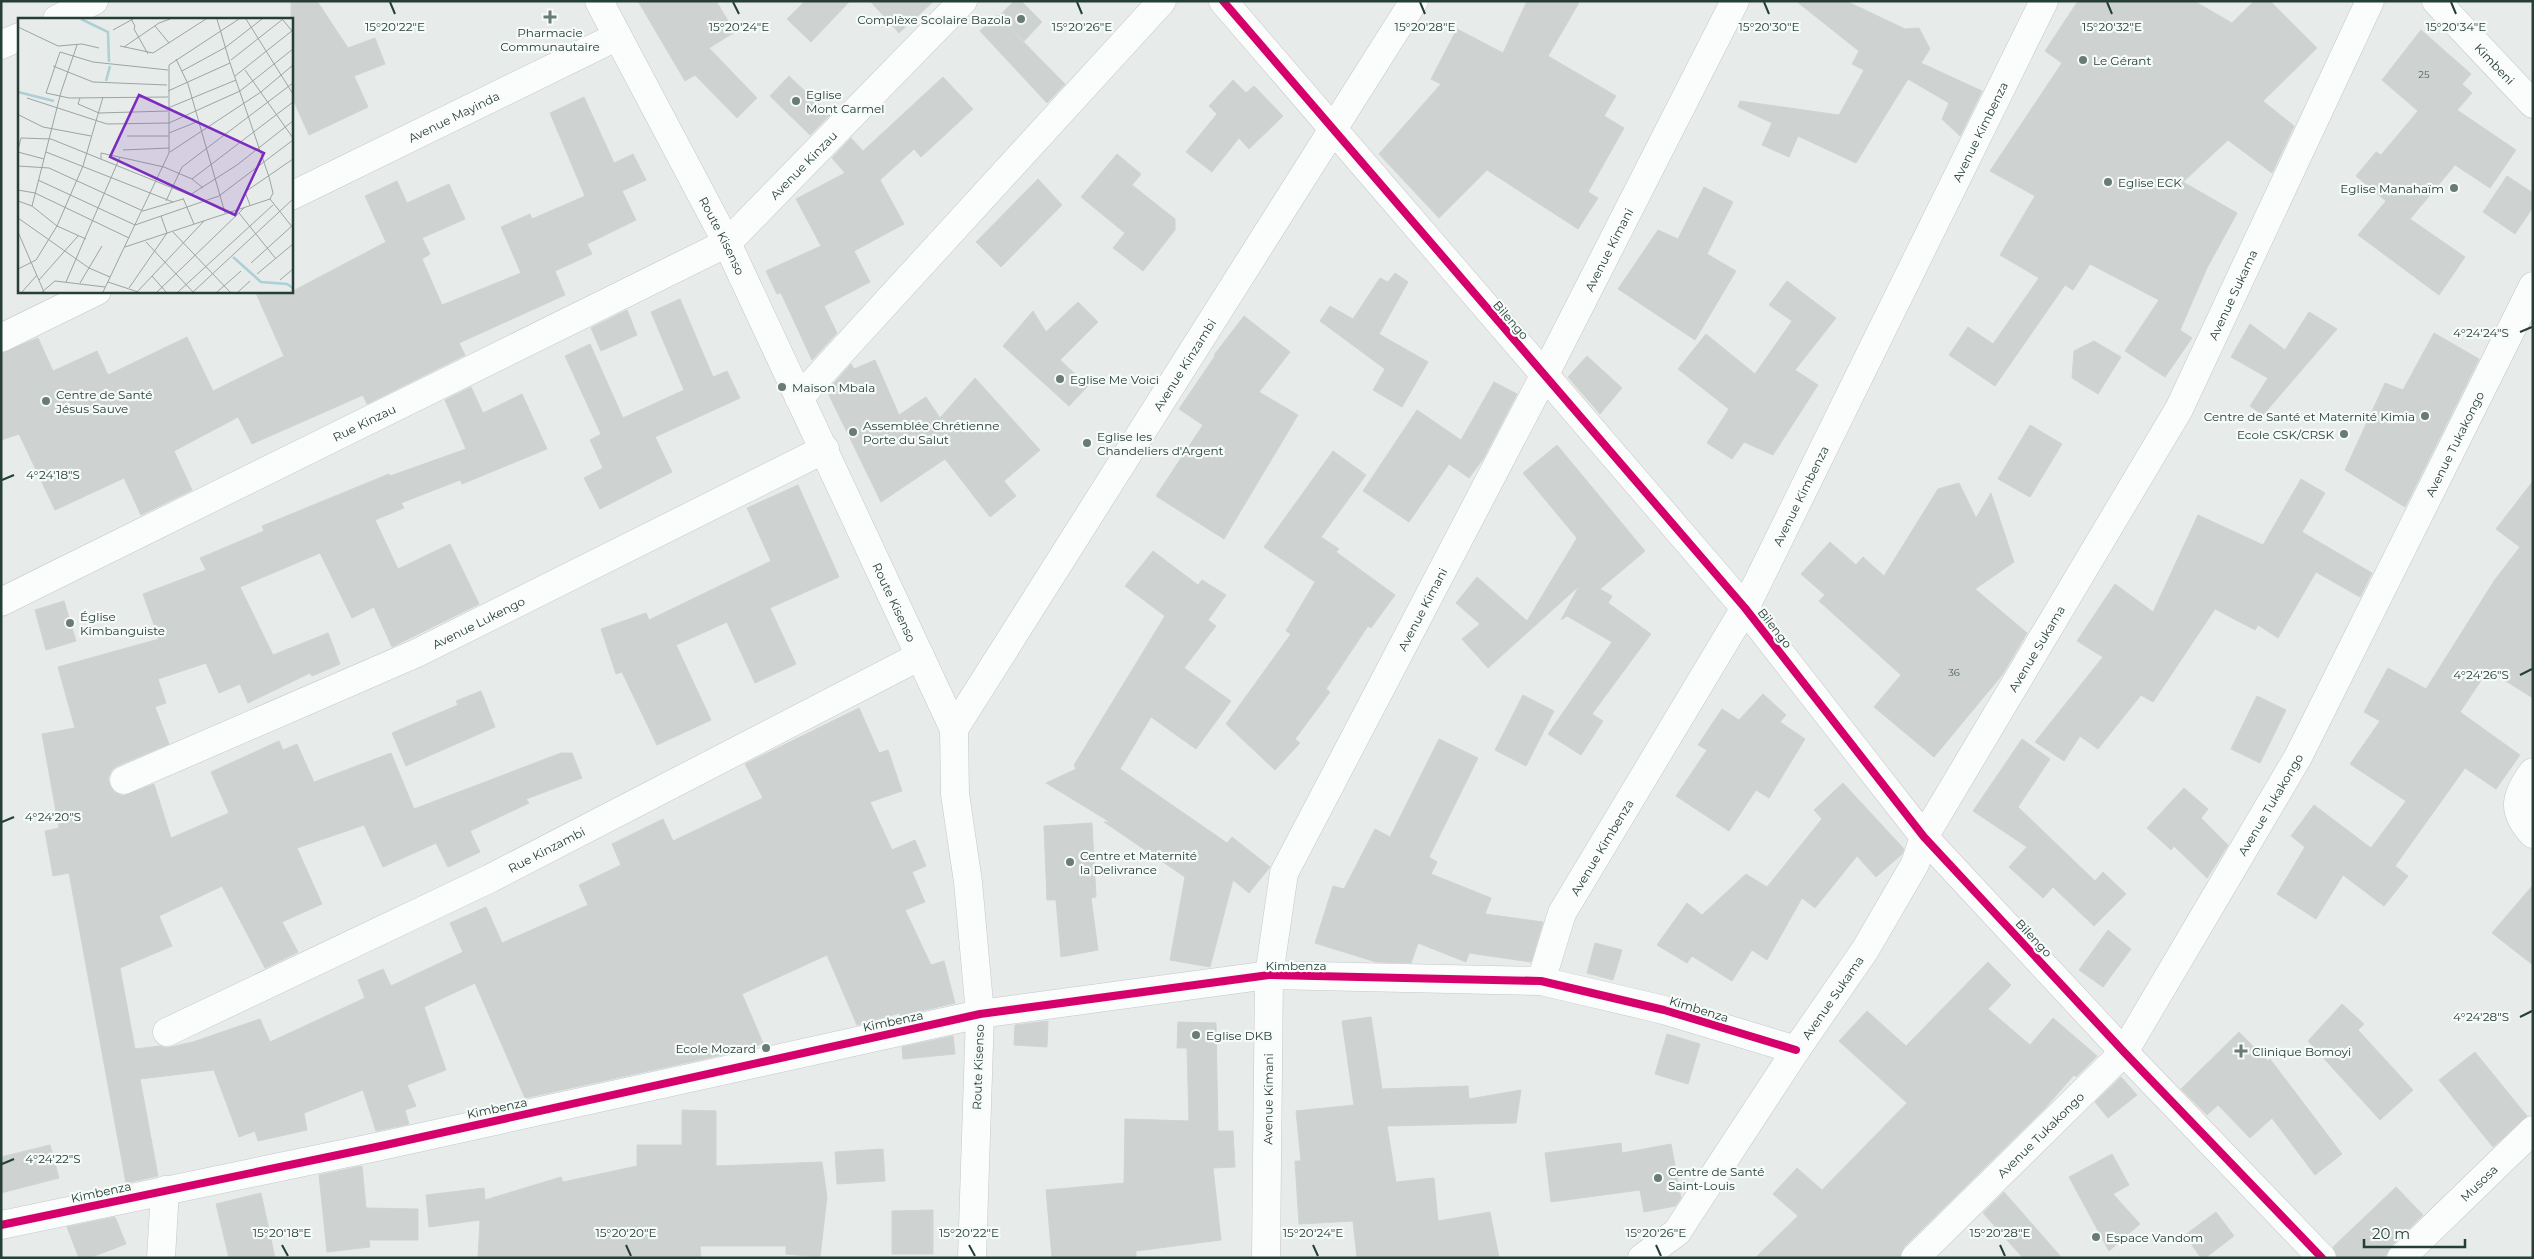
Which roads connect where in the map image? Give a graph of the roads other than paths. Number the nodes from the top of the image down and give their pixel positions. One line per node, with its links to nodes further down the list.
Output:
1 (94, 1): 11 (street)
2 (599, 1): 13 (street, Route Kisenso)
3 (963, 1): 18 (street, Avenue Kinzau)
4 (1162, 1): 23 (street)
5 (1223, 1): 16 (street, Bilengo)
6 (1414, 1): 16 (street, Avenue Kinzambi)
7 (1735, 1): 22 (street, Avenue Kimani)
8 (2044, 1): 26 (street, Avenue Kimbenza)
9 (2370, 1): 32 (street, Avenue Sukama)
10 (2436, 1): 15 (street, Kimbeni)
11 (59, 18)
12 (18, 37): 14 (street)
13 (616, 37): 17 (street, Avenue Mayinda); 18 (street, Route Kisenso)
14 (1, 45)
15 (2533, 104)
16 (1334, 131): 22 (street, Bilengo); 28 (street, Avenue Kinzambi)
17 (292, 196)
18 (727, 243): 23 (street, Route Kisenso); 25 (street, Rue Kinzau)
19 (2533, 286): 38 (street, Avenue Tukakongo)
20 (94, 292): 21 (street)
21 (1, 338)
22 (1544, 376): 26 (street, Bilengo); 33 (street, Avenue Kimani)
23 (799, 398): 24 (street, Route Kisenso)
24 (825, 449): 27 (street, Route Kisenso); 30 (street, Avenue Lukengo)
25 (1, 602)
26 (1745, 608): 32 (street, Bilengo); 34 (street, Avenue Kimbenza)
27 (920, 656): 28 (street, Route Kisenso); 36 (street, Rue Kinzambi)
28 (954, 729): 35 (street, Route Kisenso)
29 (2533, 772): 31 (street)
30 (124, 780)
31 (2533, 834)
32 (1924, 837): 37 (street, Avenue Sukama); 38 (street, Bilengo)
33 (1269, 975): 34 (street, Kimbenza); 35 (street, Kimbenza); 44 (street, Avenue Kimani)
34 (1541, 981): 37 (street, Kimbenza)
35 (980, 1014): 40 (street, Kimbenza); 43 (street, Route Kisenso)
36 (168, 1032)
37 (1796, 1050): 45 (street, Avenue Sukama)
38 (2124, 1052): 46 (street, Avenue Tukakongo); 47 (street, Bilengo)
39 (2533, 1130): 48 (street, Musosa)
40 (166, 1190): 41 (street, Kimbenza); 42 (street)
41 (1, 1225)
42 (161, 1258)
43 (972, 1258)
44 (1266, 1258)
45 (1642, 1258)
46 (1915, 1258)
47 (2322, 1258)
48 (2401, 1258)

